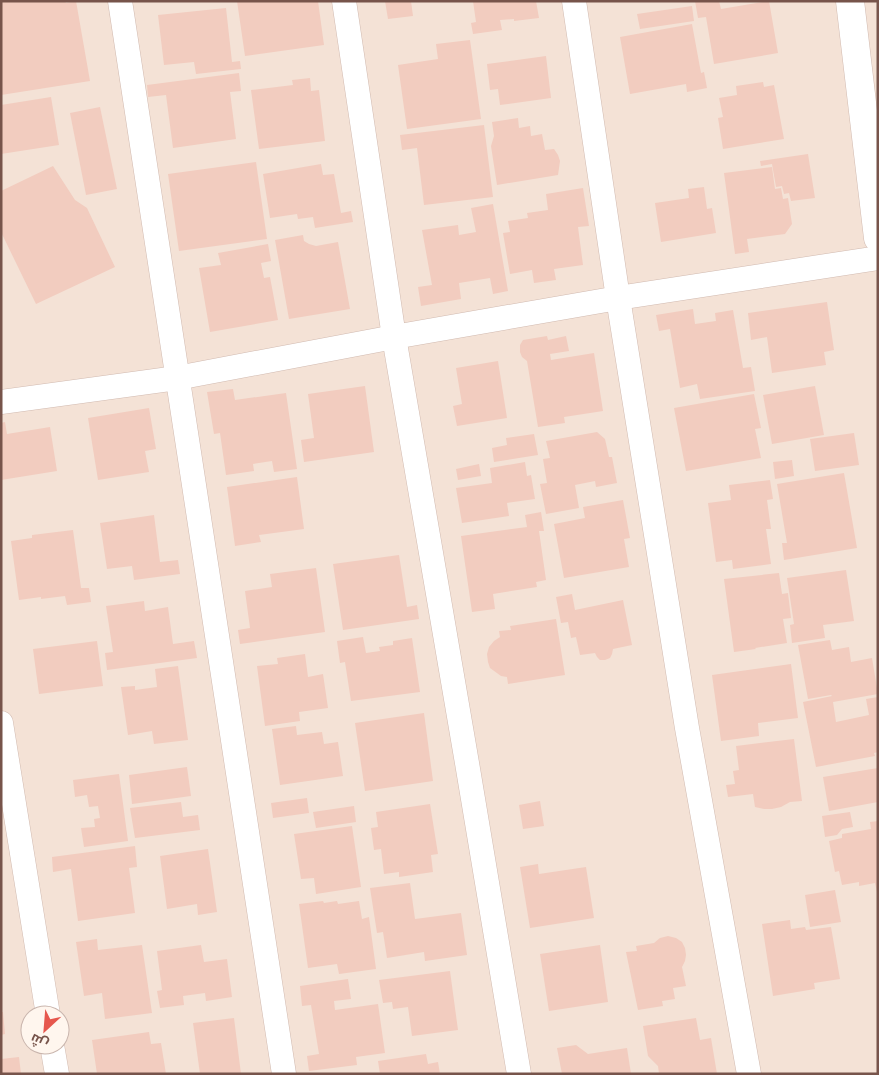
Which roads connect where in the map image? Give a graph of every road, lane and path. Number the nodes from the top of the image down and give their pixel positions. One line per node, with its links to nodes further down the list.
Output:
1 (120, 1): 9 (street)
2 (344, 1): 8 (street)
3 (574, 1): 7 (street)
4 (850, 1): 5 (street)
5 (878, 238)
6 (878, 258): 7 (street)
7 (618, 298): 8 (street); 17 (street)
8 (394, 337): 9 (street); 16 (street)
9 (177, 378): 10 (street); 15 (street)
10 (1, 402)
11 (1, 723): 12 (street)
12 (46, 1005)
13 (54, 1055): 14 (street)
14 (57, 1074)
15 (284, 1074)
16 (519, 1074)
17 (749, 1074)

